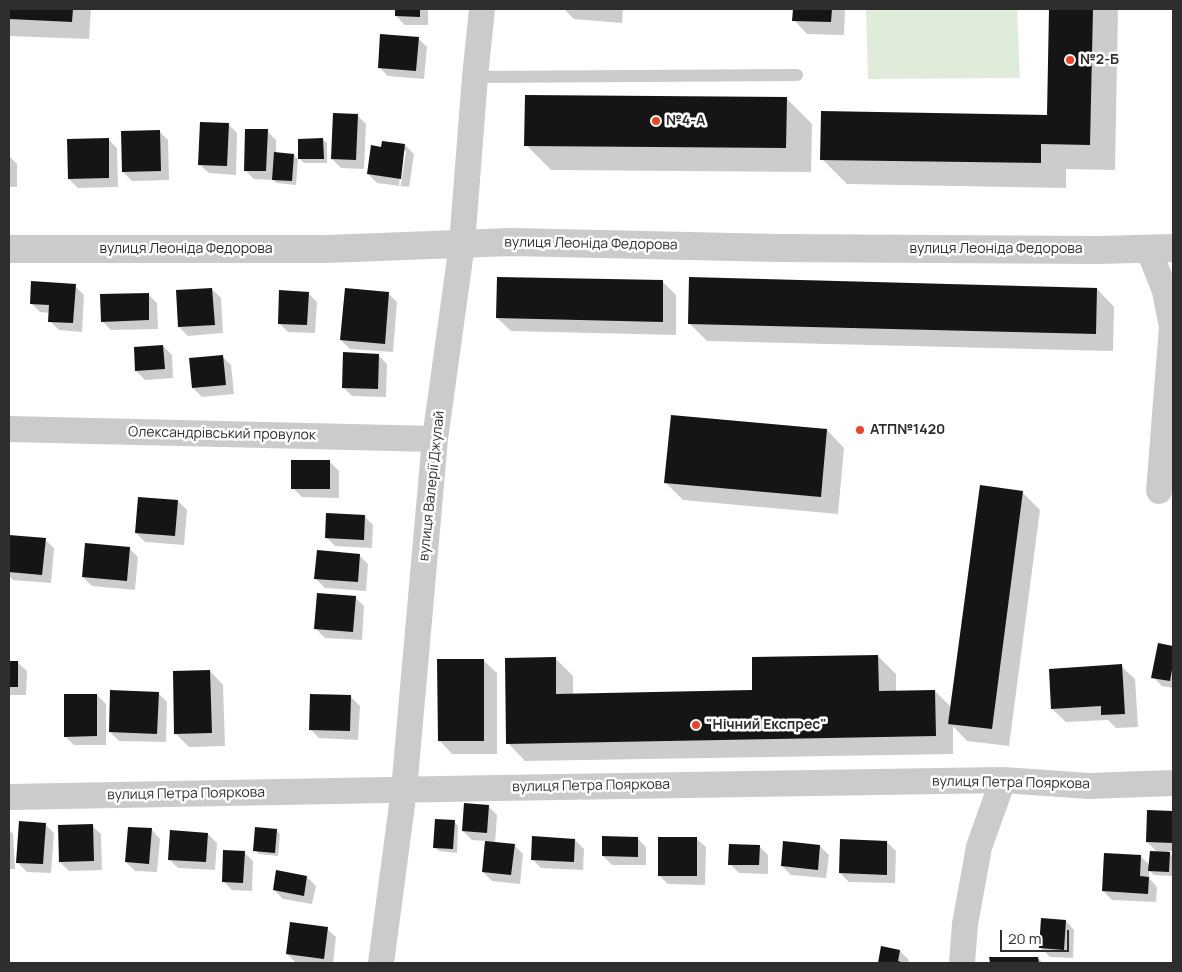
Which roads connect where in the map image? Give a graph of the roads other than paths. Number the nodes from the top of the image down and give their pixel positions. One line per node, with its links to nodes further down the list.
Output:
1 (482, 9): 3 (street, вулиця Валерії Джулай)
2 (797, 75): 3 (lane)
3 (475, 77): 4 (street, вулиця Валерії Джулай)
4 (462, 244): 5 (street, вулиця Леоніда Федорова); 6 (street, вулиця Леоніда Федорова); 8 (street, вулиця Валерії Джулай)
5 (1161, 248): 9 (street)
6 (9, 249)
7 (9, 429): 8 (street, Олександрівський провулок)
8 (435, 439): 12 (street, вулиця Валерії Джулай)
9 (1159, 491)
10 (1003, 780): 11 (street, вулиця Петра Пояркова); 12 (street, вулиця Петра Пояркова); 15 (street)
11 (1173, 783)
12 (404, 790): 13 (street, вулиця Петра Пояркова); 14 (street, вулиця Валерії Джулай)
13 (9, 797)
14 (381, 963)
15 (962, 963)

